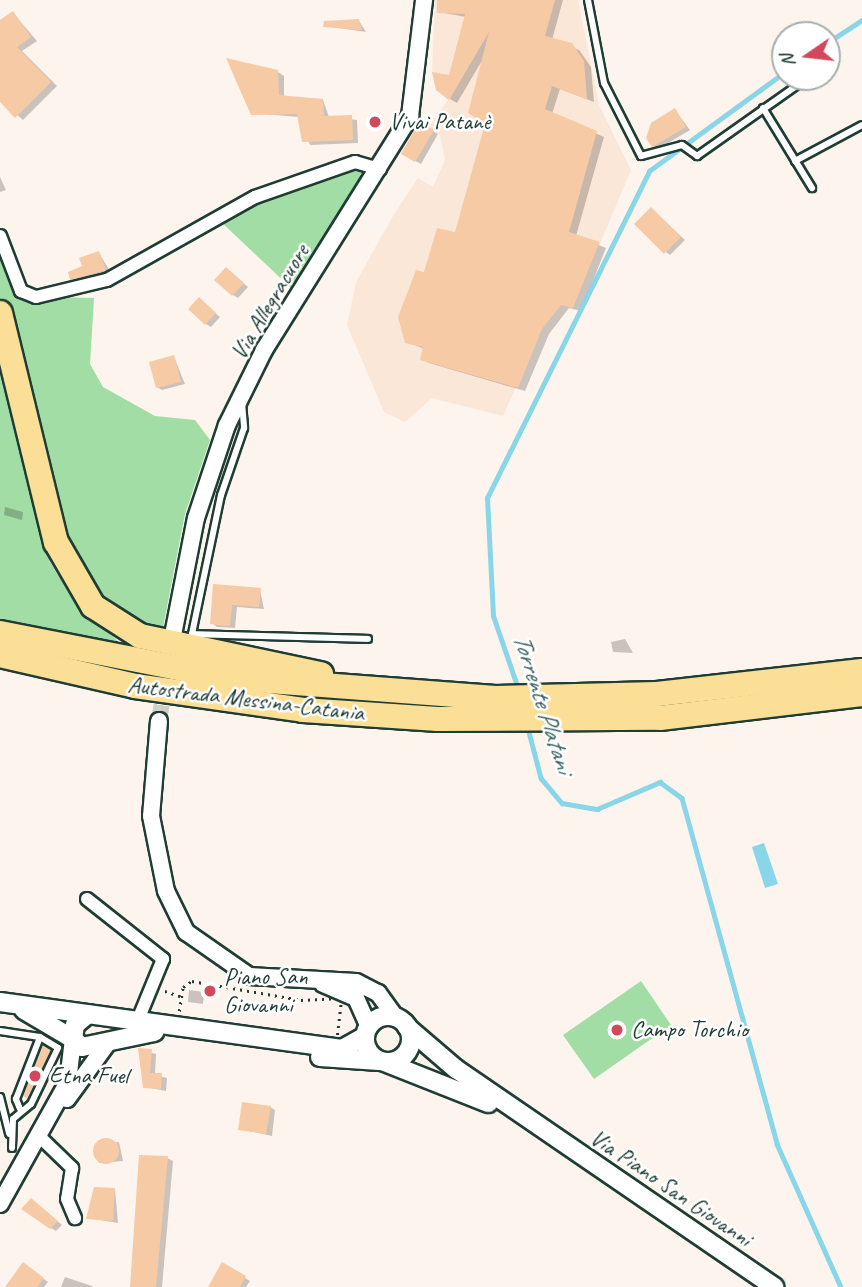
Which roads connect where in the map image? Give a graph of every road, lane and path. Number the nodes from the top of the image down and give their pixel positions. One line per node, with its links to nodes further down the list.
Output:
1 (424, 0): 7 (street, Via Allegracuore)
2 (588, 0): 4 (lane)
3 (788, 91): 4 (lane)
4 (763, 108): 6 (lane)
5 (862, 125): 6 (lane)
6 (795, 161): 8 (lane)
7 (380, 169): 9 (street); 12 (street, Via Allegracuore)
8 (812, 188)
9 (0, 236)
10 (0, 313): 17 (highway)
11 (0, 337): 17 (highway)
12 (242, 394): 14 (street, Via Allegracuore); 15 (lane)
13 (0, 633): 20 (highway, Autostrada Messina-Catania)
14 (172, 639)
15 (368, 639)
16 (0, 655): 22 (highway, Autostrada Messina-Catania)
17 (291, 667): 20 (highway)
18 (862, 671): 24 (highway)
19 (0, 672): 22 (highway)
20 (361, 689): 23 (highway, Autostrada Messina-Catania)
21 (862, 694): 24 (highway)
22 (255, 703): 23 (highway, Autostrada Messina-Catania)
23 (495, 710): 24 (highway)
24 (536, 710)
25 (159, 720): 27 (street)
26 (87, 899): 28 (street)
27 (314, 980): 33 (street); 35 (street)
28 (152, 987): 29 (path); 32 (street)
29 (182, 997): 29 (path)
30 (0, 1003): 31 (main road); 37 (main road)
31 (88, 1014): 32 (main road); 37 (main road)
32 (138, 1020): 35 (main road)
33 (402, 1022): 35 (main road); 39 (main road); 43 (main road)
34 (0, 1031): 36 (lane)
35 (367, 1032): 39 (main road)
36 (40, 1037): 41 (lane); 41 (lane)
37 (73, 1039): 38 (main road); 42 (street)
38 (107, 1044): 39 (main road); 42 (street)
39 (383, 1062): 43 (main road)
40 (0, 1097): 44 (lane)
41 (20, 1109): 44 (lane)
42 (44, 1130): 45 (street); 47 (street)
43 (541, 1130): 48 (main road, Via Piano San Giovanni)
44 (12, 1148): 45 (lane)
45 (28, 1158): 46 (street)
46 (0, 1203)
47 (75, 1218)
48 (774, 1287)

